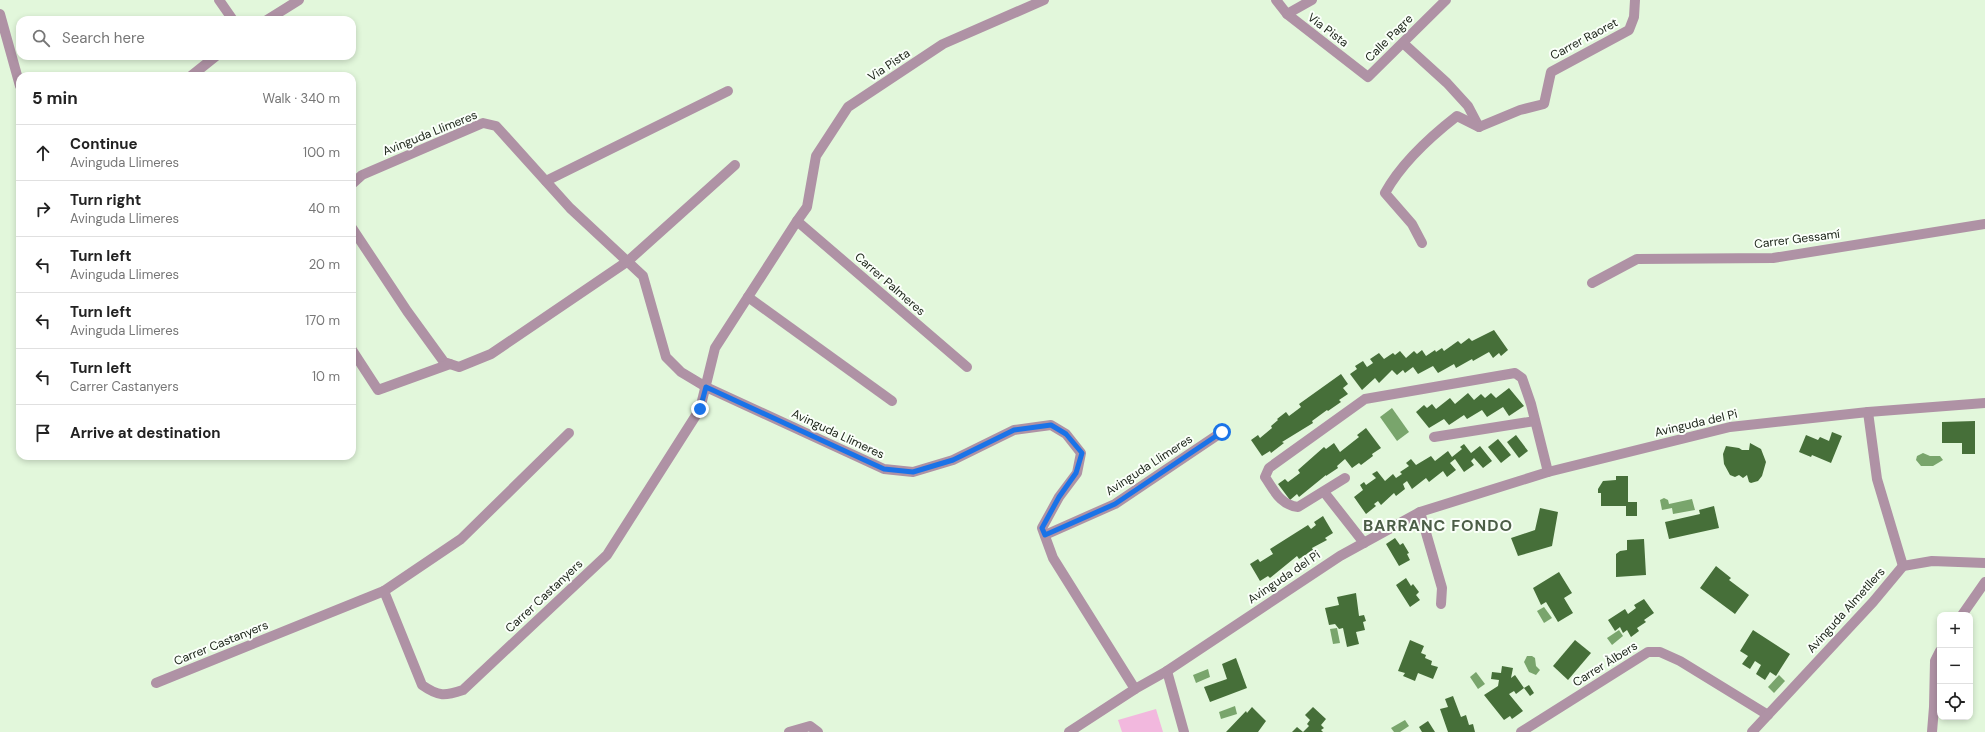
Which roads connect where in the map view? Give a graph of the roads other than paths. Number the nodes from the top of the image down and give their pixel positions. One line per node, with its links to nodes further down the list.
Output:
1 (218, 0): 10 (street)
2 (1044, 0): 22 (street, Via Pista)
3 (1276, 0): 9 (street, Via Pista)
4 (1312, 0): 9 (street)
5 (1446, 0): 12 (street, Calle Pagre)
6 (1635, 0): 18 (street, Carrer Raoret)
7 (296, 2): 11 (street)
8 (0, 14): 14 (street)
9 (1286, 14): 16 (street, Via Pista)
10 (230, 16)
11 (273, 16)
12 (1403, 43): 16 (street, Calle Pagre); 18 (street)
13 (211, 60): 15 (street)
14 (16, 72)
15 (195, 72)
16 (1368, 77)
17 (728, 91): 21 (street)
18 (1479, 127): 25 (street)
19 (735, 165): 26 (street)
20 (356, 180): 21 (street, Avinguda Llimeres)
21 (546, 181): 26 (street, Avinguda Llimeres)
22 (797, 221): 28 (street); 31 (street, Carrer Palmeres)
23 (1985, 224): 27 (street, Carrer Gessamí)
24 (356, 234): 30 (street)
25 (1422, 243)
26 (628, 261): 30 (street); 32 (street, Avinguda Llimeres)
27 (1592, 283)
28 (748, 297): 32 (street); 33 (street)
29 (356, 356): 30 (street)
30 (450, 364)
31 (967, 367)
32 (706, 387): 44 (street, Avinguda Llimeres); 49 (street, Carrer Castanyers)
33 (892, 401)
34 (1985, 403): 35 (street, Avinguda del Pi)
35 (1868, 412): 40 (street, Avinguda del Pi); 47 (street)
36 (1535, 421): 39 (street); 40 (street); 42 (street)
37 (1222, 432): 44 (street, Avinguda Llimeres)
38 (569, 433): 49 (street, Carrer Castanyers)
39 (1434, 437)
40 (1548, 472): 43 (street, Avinguda del Pi)
41 (1345, 478): 42 (street)
42 (1324, 492): 45 (street)
43 (1420, 512): 45 (street, Avinguda del Pi); 50 (street)
44 (1045, 535): 55 (street, Avinguda Llimeres)
45 (1364, 543): 53 (street, Avinguda del Pi)
46 (1985, 563): 47 (street, Avinguda Almetllers)
47 (1903, 566): 56 (street, Avinguda Almetllers)
48 (1985, 582): 51 (street)
49 (384, 591): 54 (street, Carrer Castanyers)
50 (1441, 604)
51 (1964, 612)
52 (1937, 657): 63 (street)
53 (1167, 671): 55 (street, Avinguda del Pi); 60 (street)
54 (156, 683)
55 (1135, 689): 59 (street)
56 (1768, 715): 61 (street, Carrer Àlbers); 62 (street, Avinguda Almetllers)
57 (789, 732): 58 (street)
58 (818, 732)
59 (1069, 732)
60 (1184, 732)
61 (1521, 732)
62 (1752, 732)
63 (1932, 732)

